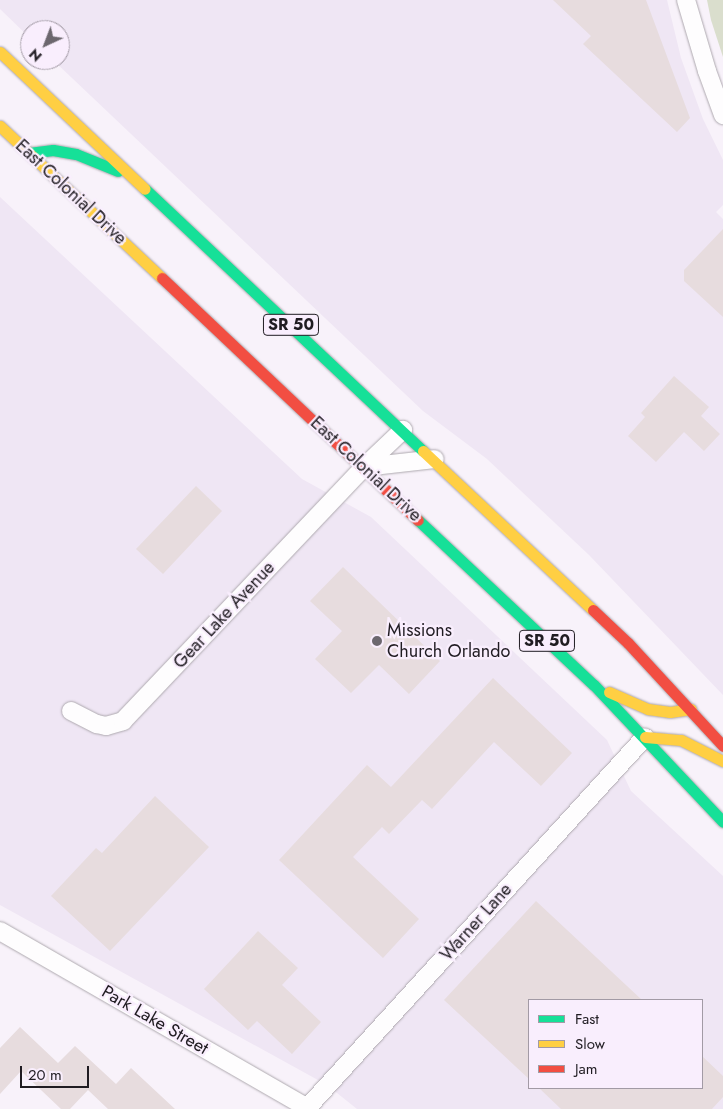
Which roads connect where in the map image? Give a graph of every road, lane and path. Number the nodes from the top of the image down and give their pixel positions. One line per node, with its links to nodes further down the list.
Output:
1 (686, 0): 3 (street)
2 (0, 52): 6 (highway, SR 50)
3 (723, 115)
4 (0, 126): 5 (highway, East Colonial Drive / SR 50)
5 (29, 153): 6 (highway); 9 (highway, East Colonial Drive / SR 50)
6 (134, 178): 7 (highway, SR 50)
7 (403, 430): 8 (highway, SR 50); 9 (street, Gear Lake Avenue)
8 (435, 459): 9 (street); 11 (highway, SR 50)
9 (364, 467): 10 (highway, East Colonial Drive / SR 50); 12 (street, Gear Lake Avenue)
10 (594, 685): 11 (highway); 13 (highway, East Colonial Drive / SR 50)
11 (691, 709): 14 (highway, SR 50)
12 (71, 711)
13 (645, 737): 15 (highway); 16 (highway, East Colonial Drive / SR 50); 18 (street, Warner Lane)
14 (723, 746)
15 (723, 761)
16 (723, 822)
17 (0, 931): 18 (street, Park Lake Street)
18 (309, 1108)

